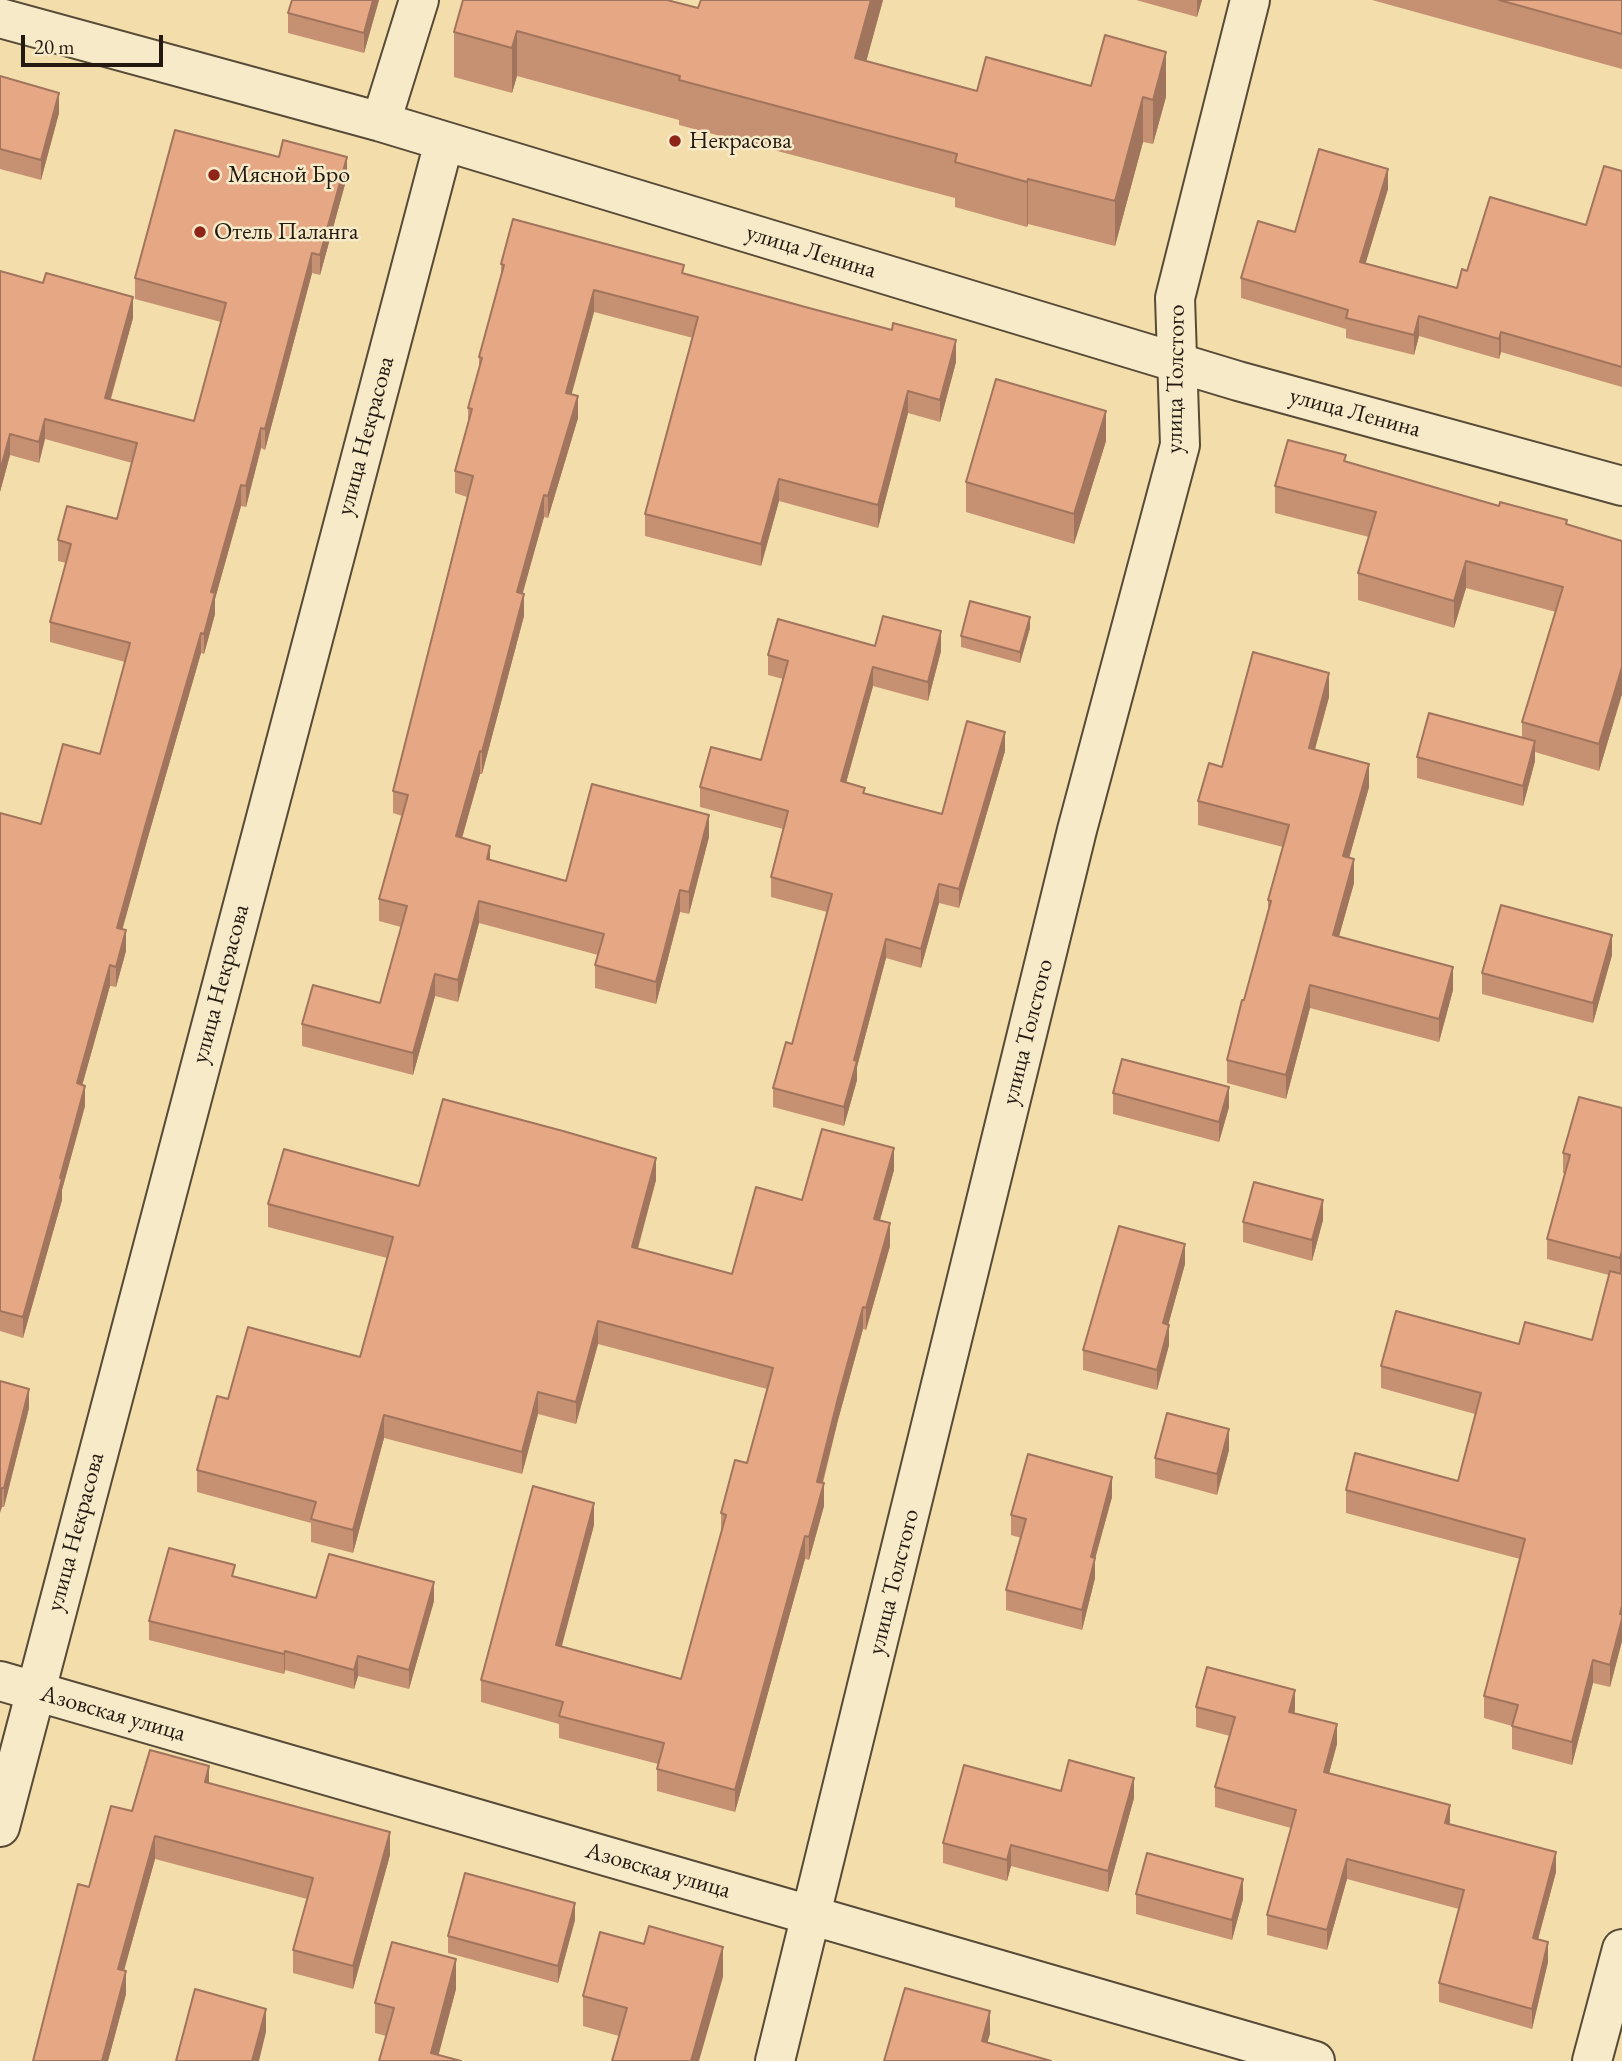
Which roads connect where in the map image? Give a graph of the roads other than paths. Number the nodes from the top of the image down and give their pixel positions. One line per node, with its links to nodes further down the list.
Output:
1 (419, 0): 4 (street)
2 (1250, 0): 6 (street, улица Толстого)
3 (0, 18): 4 (street, улица Ленина)
4 (381, 122): 5 (street, улица Ленина)
5 (444, 142): 6 (street, улица Ленина); 8 (street, улица Некрасова)
6 (1177, 362): 7 (street, улица Ленина); 10 (street, улица Толстого)
7 (1622, 486)
8 (17, 1686): 9 (street, улица Некрасова); 10 (street, Азовская улица)
9 (0, 1827)
10 (812, 1916): 12 (street, улица Толстого); 13 (street, Азовская улица)
11 (1622, 1949): 14 (street)
12 (775, 2061)
13 (1315, 2061)
14 (1592, 2061)

